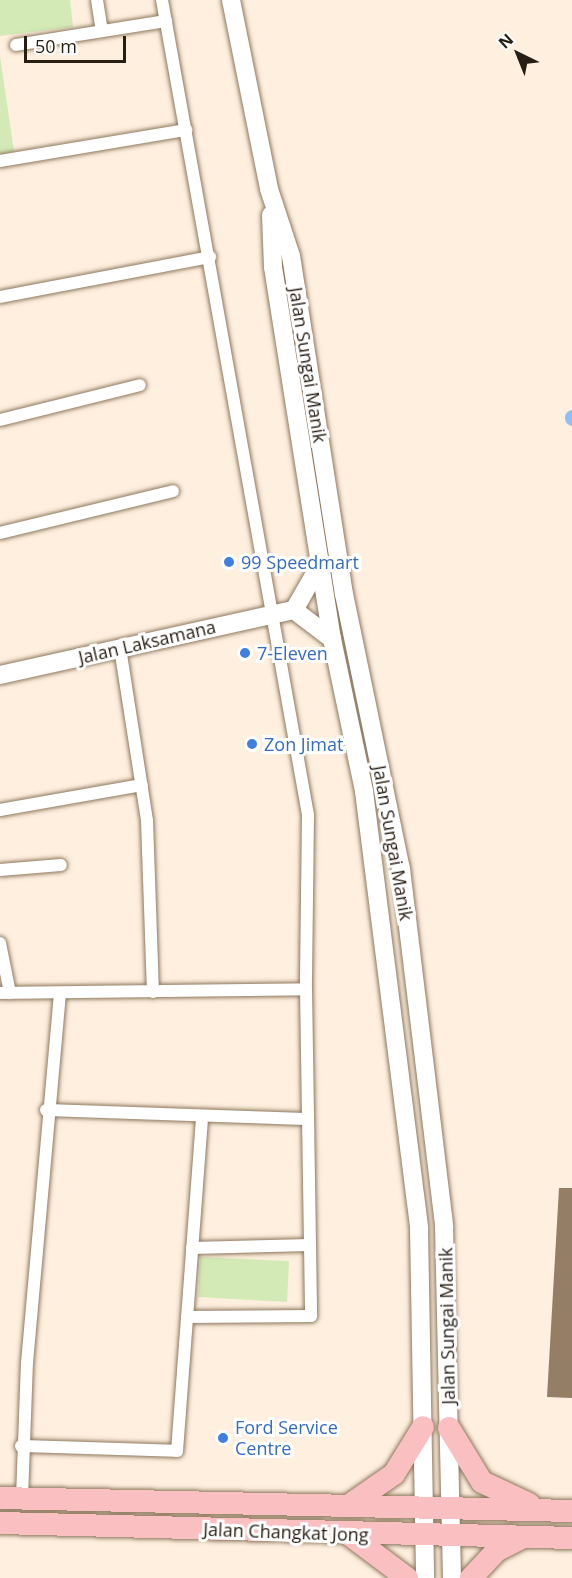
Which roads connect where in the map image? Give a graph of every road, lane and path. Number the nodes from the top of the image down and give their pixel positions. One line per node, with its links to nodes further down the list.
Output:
1 (97, 0): 5 (street)
2 (162, 0): 4 (street)
3 (231, 0): 9 (main road, Jalan Sungai Manik)
4 (166, 21): 5 (street); 7 (street)
5 (102, 32): 6 (street)
6 (16, 45)
7 (186, 130): 8 (street); 10 (street)
8 (0, 161)
9 (269, 189): 16 (main road, Jalan Sungai Manik); 38 (main road, Jalan Sungai Manik)
10 (210, 257): 11 (street); 18 (street)
11 (0, 297)
12 (140, 385): 13 (street)
13 (0, 420)
14 (173, 491): 15 (street)
15 (0, 533)
16 (321, 563): 17 (main road); 19 (main road, Jalan Sungai Manik)
17 (294, 610): 18 (main road, Jalan Laksamana); 19 (main road)
18 (273, 613): 20 (main road, Jalan Laksamana); 27 (street)
19 (332, 639): 37 (main road, Jalan Sungai Manik)
20 (120, 648): 21 (main road, Jalan Laksamana); 22 (street)
21 (0, 675)
22 (142, 785): 23 (street); 28 (street)
23 (0, 810)
24 (61, 865): 25 (street)
25 (0, 870)
26 (0, 943): 29 (street)
27 (306, 989): 28 (street); 33 (street)
28 (153, 992): 30 (street)
29 (5, 993): 30 (street)
30 (60, 994): 31 (street)
31 (46, 1110): 32 (street); 39 (street)
32 (202, 1117): 33 (street); 35 (street)
33 (306, 1119): 34 (street)
34 (309, 1245): 35 (street); 36 (street)
35 (192, 1248): 36 (street)
36 (187, 1317): 39 (street)
37 (423, 1427): 41 (main road, Jalan Sungai Manik); 43 (highway)
38 (449, 1428): 42 (main road, Jalan Sungai Manik); 44 (highway)
39 (21, 1446): 40 (street)
40 (11, 1498): 43 (highway, Jalan Changkat Jong)
41 (425, 1506): 42 (highway, Jalan Changkat Jong); 43 (highway, Jalan Changkat Jong); 48 (main road, Jalan Sungai Manik)
42 (452, 1506): 44 (highway, Jalan Changkat Jong); 49 (main road, Jalan Sungai Manik)
43 (346, 1507)
44 (543, 1510): 45 (highway, Jalan Changkat Jong)
45 (572, 1511)
46 (0, 1523): 47 (highway, Jalan Changkat Jong)
47 (348, 1535): 48 (highway, Jalan Changkat Jong); 52 (highway)
48 (425, 1536): 49 (highway, Jalan Changkat Jong); 53 (main road, Jalan Sungai Manik)
49 (452, 1537): 50 (highway, Jalan Changkat Jong); 54 (main road, Jalan Sungai Manik)
50 (524, 1537): 51 (highway, Jalan Changkat Jong); 55 (highway)
51 (572, 1538)
52 (407, 1578)
53 (425, 1578)
54 (452, 1578)
55 (471, 1578)

